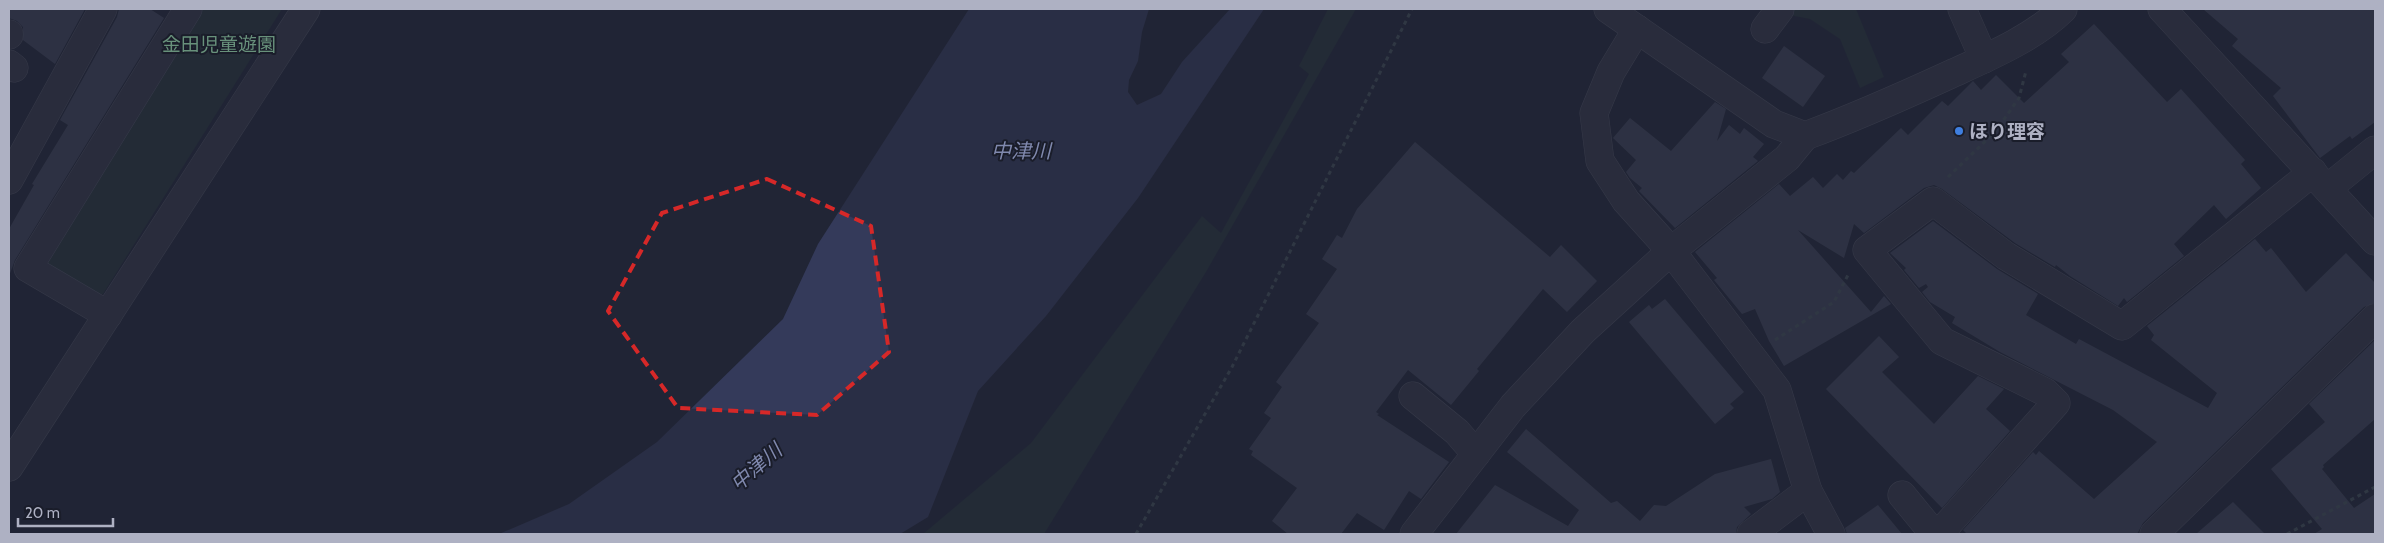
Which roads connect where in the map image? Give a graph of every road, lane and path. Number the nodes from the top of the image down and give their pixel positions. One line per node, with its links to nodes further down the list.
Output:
1 (103, 9): 14 (street)
2 (188, 9): 20 (street)
3 (306, 9): 21 (street)
4 (1412, 9): 30 (path)
5 (1608, 9): 9 (street)
6 (1962, 9): 11 (street)
7 (2063, 9): 10 (street)
8 (2162, 9): 15 (street)
9 (1637, 29): 12 (street); 19 (street)
10 (2027, 35): 11 (street); 16 (path)
11 (1984, 59): 12 (street)
12 (1805, 136): 19 (street)
13 (2375, 150): 15 (street)
14 (9, 180)
15 (2320, 180): 16 (street); 17 (street)
16 (1933, 201): 18 (street)
17 (2375, 240)
18 (1867, 250): 23 (path); 35 (street)
19 (1671, 251): 23 (street); 25 (street)
20 (18, 265): 21 (street)
21 (108, 315): 26 (street)
22 (2375, 318): 36 (street)
23 (1752, 357): 28 (street)
24 (1414, 396): 25 (street)
25 (1476, 454): 31 (street)
26 (9, 467)
27 (2375, 487): 37 (path)
28 (1808, 491): 32 (street); 33 (street)
29 (1902, 494): 34 (street)
30 (1136, 534)
31 (1414, 534)
32 (1751, 534)
33 (1831, 534)
34 (1934, 534)
35 (1939, 534)
36 (2154, 534)
37 (2287, 534)

